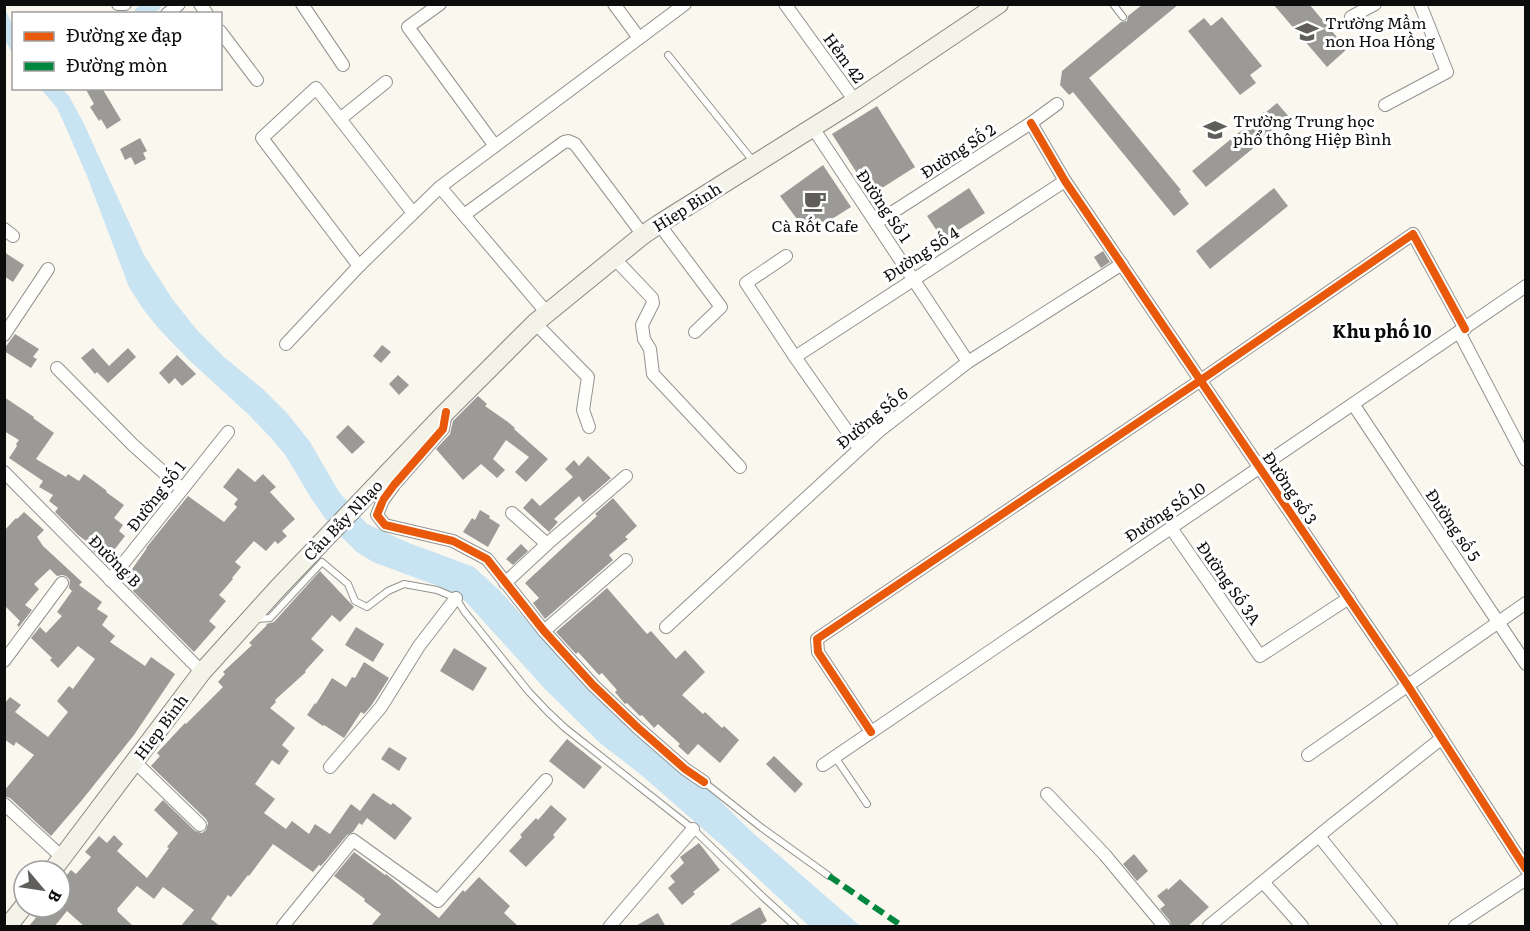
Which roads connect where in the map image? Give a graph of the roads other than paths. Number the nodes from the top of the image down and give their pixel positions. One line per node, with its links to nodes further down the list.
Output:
1 (118, 4): 2 (street)
2 (125, 4)
3 (302, 4): 17 (street)
4 (440, 4): 26 (street)
5 (614, 4): 15 (street)
6 (685, 4): 15 (street)
7 (785, 4): 20 (street, Hẻm 42)
8 (999, 4): 20 (main road, Hiep Binh)
9 (1113, 4): 12 (lane)
10 (1375, 4): 13 (street)
11 (1420, 4): 22 (street)
12 (1123, 17)
13 (1351, 17)
14 (222, 34): 18 (street)
15 (639, 38): 26 (street)
16 (668, 55): 27 (lane)
17 (343, 65)
18 (257, 80)
19 (386, 82): 23 (street)
20 (855, 102): 25 (main road, Hiep Binh)
21 (1057, 105): 24 (street, Đường Số 2)
22 (1384, 105)
23 (340, 119): 30 (street); 38 (street)
24 (1031, 123): 28 (street, Đường số 3); 32 (street, Đường Số 2)
25 (813, 128): 27 (main road, Hiep Binh); 32 (street, Đường Số 1)
26 (495, 146): 29 (street)
27 (755, 164): 33 (main road, Hiep Binh)
28 (1065, 181): 37 (street, Đường số 3); 40 (street, Đường Số 4)
29 (440, 187): 30 (street); 31 (street)
30 (413, 213): 38 (street)
31 (465, 215): 34 (street); 42 (street)
32 (876, 223): 40 (street, Đường Số 1)
33 (658, 224): 34 (main road, Hiep Binh); 44 (street)
34 (643, 235): 36 (main road, Hiep Binh)
35 (786, 256): 47 (street)
36 (614, 258): 42 (main road, Hiep Binh); 58 (street)
37 (1122, 264): 48 (street, Đường Số 6); 50 (street, Đường số 3)
38 (359, 266): 46 (street)
39 (48, 269): 45 (street)
40 (913, 279): 47 (street, Đường Số 4); 48 (street, Đường Số 1)
41 (1526, 286): 43 (street, Đường Số 10)
42 (541, 318): 52 (main road, Hiep Binh); 53 (street)
43 (1462, 330): 50 (street); 51 (street, Đường Số 10); 57 (street)
44 (695, 332)
45 (4, 335)
46 (286, 344)
47 (795, 357): 55 (street)
48 (968, 362): 55 (street, Đường Số 6)
49 (57, 368): 62 (street)
50 (1201, 380): 59 (street, Đường số 3); 82 (street)
51 (1353, 405): 59 (street, Đường Số 10); 75 (street, Đường số 5)
52 (446, 412): 56 (main road, Hiep Binh); 69 (street)
53 (589, 427)
54 (228, 432): 62 (street, Đường Số 1)
55 (859, 448): 76 (street, Đường Số 6)
56 (408, 451): 70 (main road, Cầu Bảy Nhạo)
57 (1526, 460)
58 (740, 467)
59 (1260, 467): 64 (street, Đường Số 10); 72 (street, Đường số 3)
60 (4, 472): 67 (street, Đường B)
61 (626, 476): 65 (street)
62 (182, 489): 67 (street, Đường Số 1)
63 (512, 513): 65 (street)
64 (1172, 528): 72 (street, Đường Số 3A); 82 (street, Đường Số 10)
65 (547, 544): 69 (street)
66 (626, 560): 77 (street)
67 (110, 580): 80 (street, Đường B)
68 (62, 583): 78 (street)
69 (505, 583): 77 (street)
70 (277, 589): 74 (main road, Hiep Binh)
71 (456, 598): 74 (lane); 88 (street); 95 (lane)
72 (1349, 598): 81 (street, Đường số 3)
73 (1526, 603): 75 (street)
74 (250, 619): 80 (main road, Hiep Binh)
75 (1498, 623): 79 (street, Đường số 5); 81 (street)
76 (666, 627)
77 (544, 631): 90 (street)
78 (4, 661)
79 (1526, 664)
80 (202, 672): 86 (main road, Hiep Binh)
81 (1408, 686): 83 (street, Đường số 3); 84 (street)
82 (871, 732): 85 (street, Đường Số 10)
83 (1442, 738): 96 (street); 99 (street, Đường số 3)
84 (1308, 755)
85 (835, 757): 87 (street, Đường Số 10); 93 (lane)
86 (135, 762): 94 (street); 98 (main road, Hiep Binh)
87 (823, 765)
88 (330, 767)
89 (546, 780): 104 (street)
90 (704, 782): 100 (lane)
91 (1047, 794): 106 (street)
92 (4, 804): 97 (street)
93 (867, 804)
94 (200, 825)
95 (693, 829): 103 (street); 105 (lane)
96 (1319, 836): 102 (street); 109 (street)
97 (53, 859)
98 (61, 859)
99 (1526, 869)
100 (829, 876)
101 (1526, 879): 110 (street)
102 (1263, 882): 107 (street); 108 (street)
103 (615, 924)
104 (283, 927)
105 (795, 927)
106 (1164, 927)
107 (1209, 927)
108 (1302, 927)
109 (1391, 927)
110 (1455, 927)

